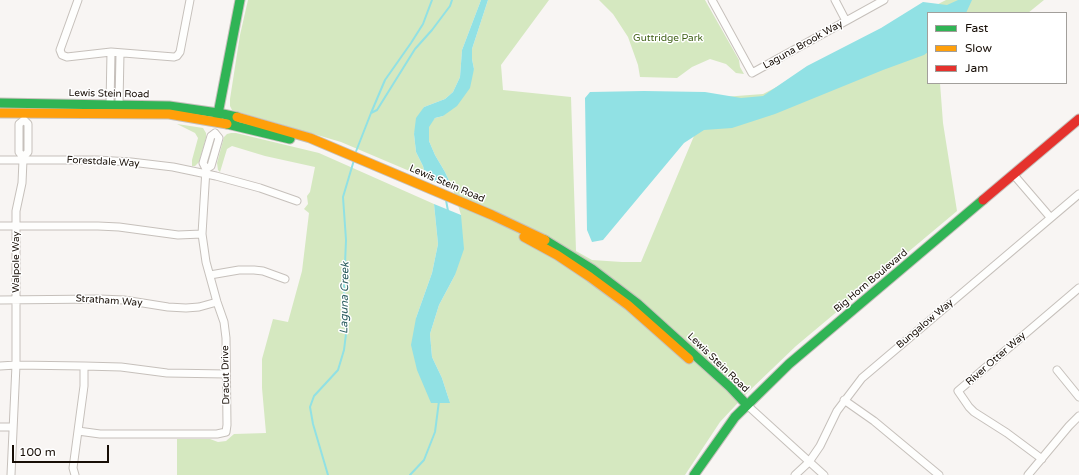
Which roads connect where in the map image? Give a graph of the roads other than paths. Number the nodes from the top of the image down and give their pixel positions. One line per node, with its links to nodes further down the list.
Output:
1 (78, 0): 8 (street)
2 (190, 0): 9 (street)
3 (240, 0): 15 (street)
4 (712, 0): 7 (street, Laguna Brook Way)
5 (835, 0): 7 (street)
6 (884, 0): 7 (street, Laguna Brook Way)
7 (846, 21)
8 (111, 52): 9 (street); 12 (street)
9 (120, 53): 12 (street)
10 (0, 103): 11 (street, Lewis Stein Road)
11 (16, 103): 12 (street, Lewis Stein Road); 13 (street)
12 (115, 104): 15 (street, Lewis Stein Road)
13 (0, 110)
14 (0, 113): 16 (street, Lewis Stein Road)
15 (218, 113): 18 (street); 19 (street, Lewis Stein Road)
16 (24, 117): 18 (street, Lewis Stein Road); 20 (street, Walpole Way)
17 (1079, 119): 23 (street, Big Horn Boulevard)
18 (216, 122): 19 (street, Lewis Stein Road); 22 (street, Dracut Drive)
19 (326, 147): 43 (street, Lewis Stein Road)
20 (23, 158): 21 (street, Forestdale Way); 22 (street, Forestdale Way); 28 (street, Walpole Way)
21 (0, 160)
22 (205, 171): 25 (street, Forestdale Way); 29 (street, Dracut Drive)
23 (1013, 174): 26 (street); 43 (street, Big Horn Boulevard)
24 (1079, 194): 26 (street, Bungalow Way)
25 (297, 201)
26 (1050, 218): 42 (street, Bungalow Way)
27 (0, 226): 28 (street)
28 (16, 226): 29 (street); 34 (street, Walpole Way)
29 (202, 234): 30 (street, Dracut Drive)
30 (210, 275): 31 (street); 35 (street, Dracut Drive)
31 (285, 279)
32 (1079, 288): 48 (street, River Otter Way)
33 (0, 300): 34 (street, Stratham Way)
34 (16, 300): 35 (street, Stratham Way); 36 (street, Walpole Way)
35 (217, 302): 40 (street, Dracut Drive)
36 (16, 365): 37 (street); 38 (street); 46 (street, Walpole Way)
37 (0, 366)
38 (84, 366): 40 (street); 47 (street)
39 (1057, 370): 41 (street)
40 (226, 374): 47 (street, Dracut Drive)
41 (1079, 397)
42 (844, 400): 49 (street, Bungalow Way); 55 (street)
43 (747, 405): 49 (street); 52 (street, Big Horn Boulevard)
44 (1079, 416): 48 (street)
45 (0, 427): 46 (street)
46 (12, 427): 50 (street, Walpole Way)
47 (78, 431): 51 (street)
48 (1042, 459): 56 (street)
49 (809, 462): 53 (street, Bungalow Way); 54 (street)
50 (11, 475)
51 (75, 475)
52 (694, 475)
53 (795, 475)
54 (824, 475)
55 (939, 475)
56 (1028, 475)

